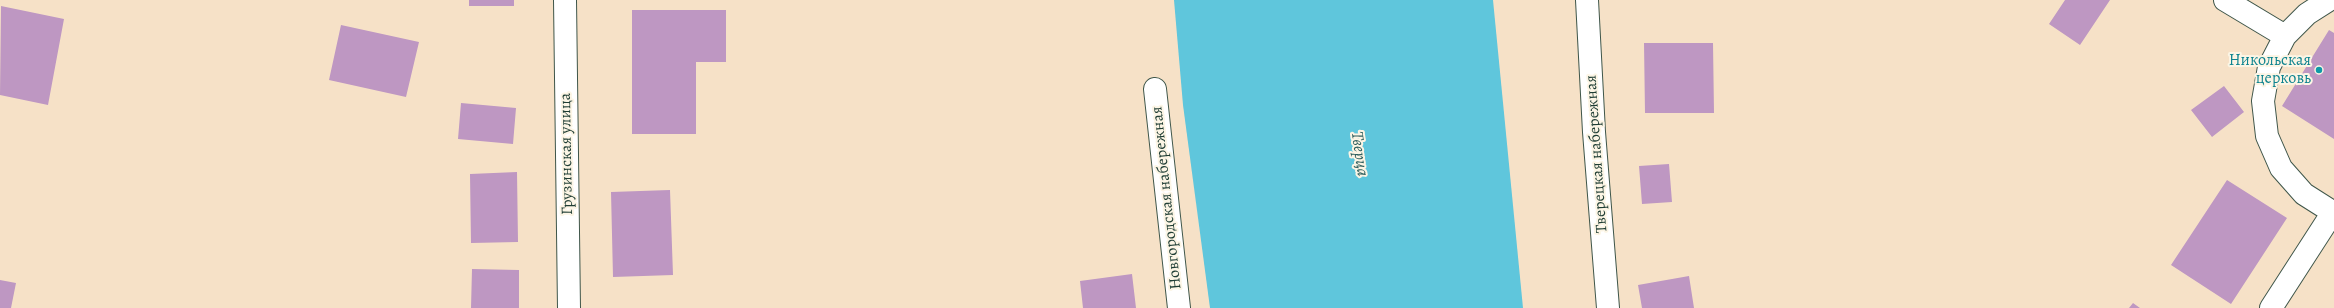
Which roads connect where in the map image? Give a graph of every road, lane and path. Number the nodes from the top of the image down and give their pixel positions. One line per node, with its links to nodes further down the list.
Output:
1 (565, 0): 8 (street, Грузинская улица)
2 (1588, 0): 10 (street, Тверецкая набережная)
3 (2225, 0): 5 (street)
4 (2329, 0): 5 (street)
5 (2285, 36): 7 (street)
6 (1156, 89): 9 (street, Новгородская набережная)
7 (2334, 212): 11 (street)
8 (569, 308)
9 (1179, 308)
10 (1608, 308)
11 (2271, 308)

